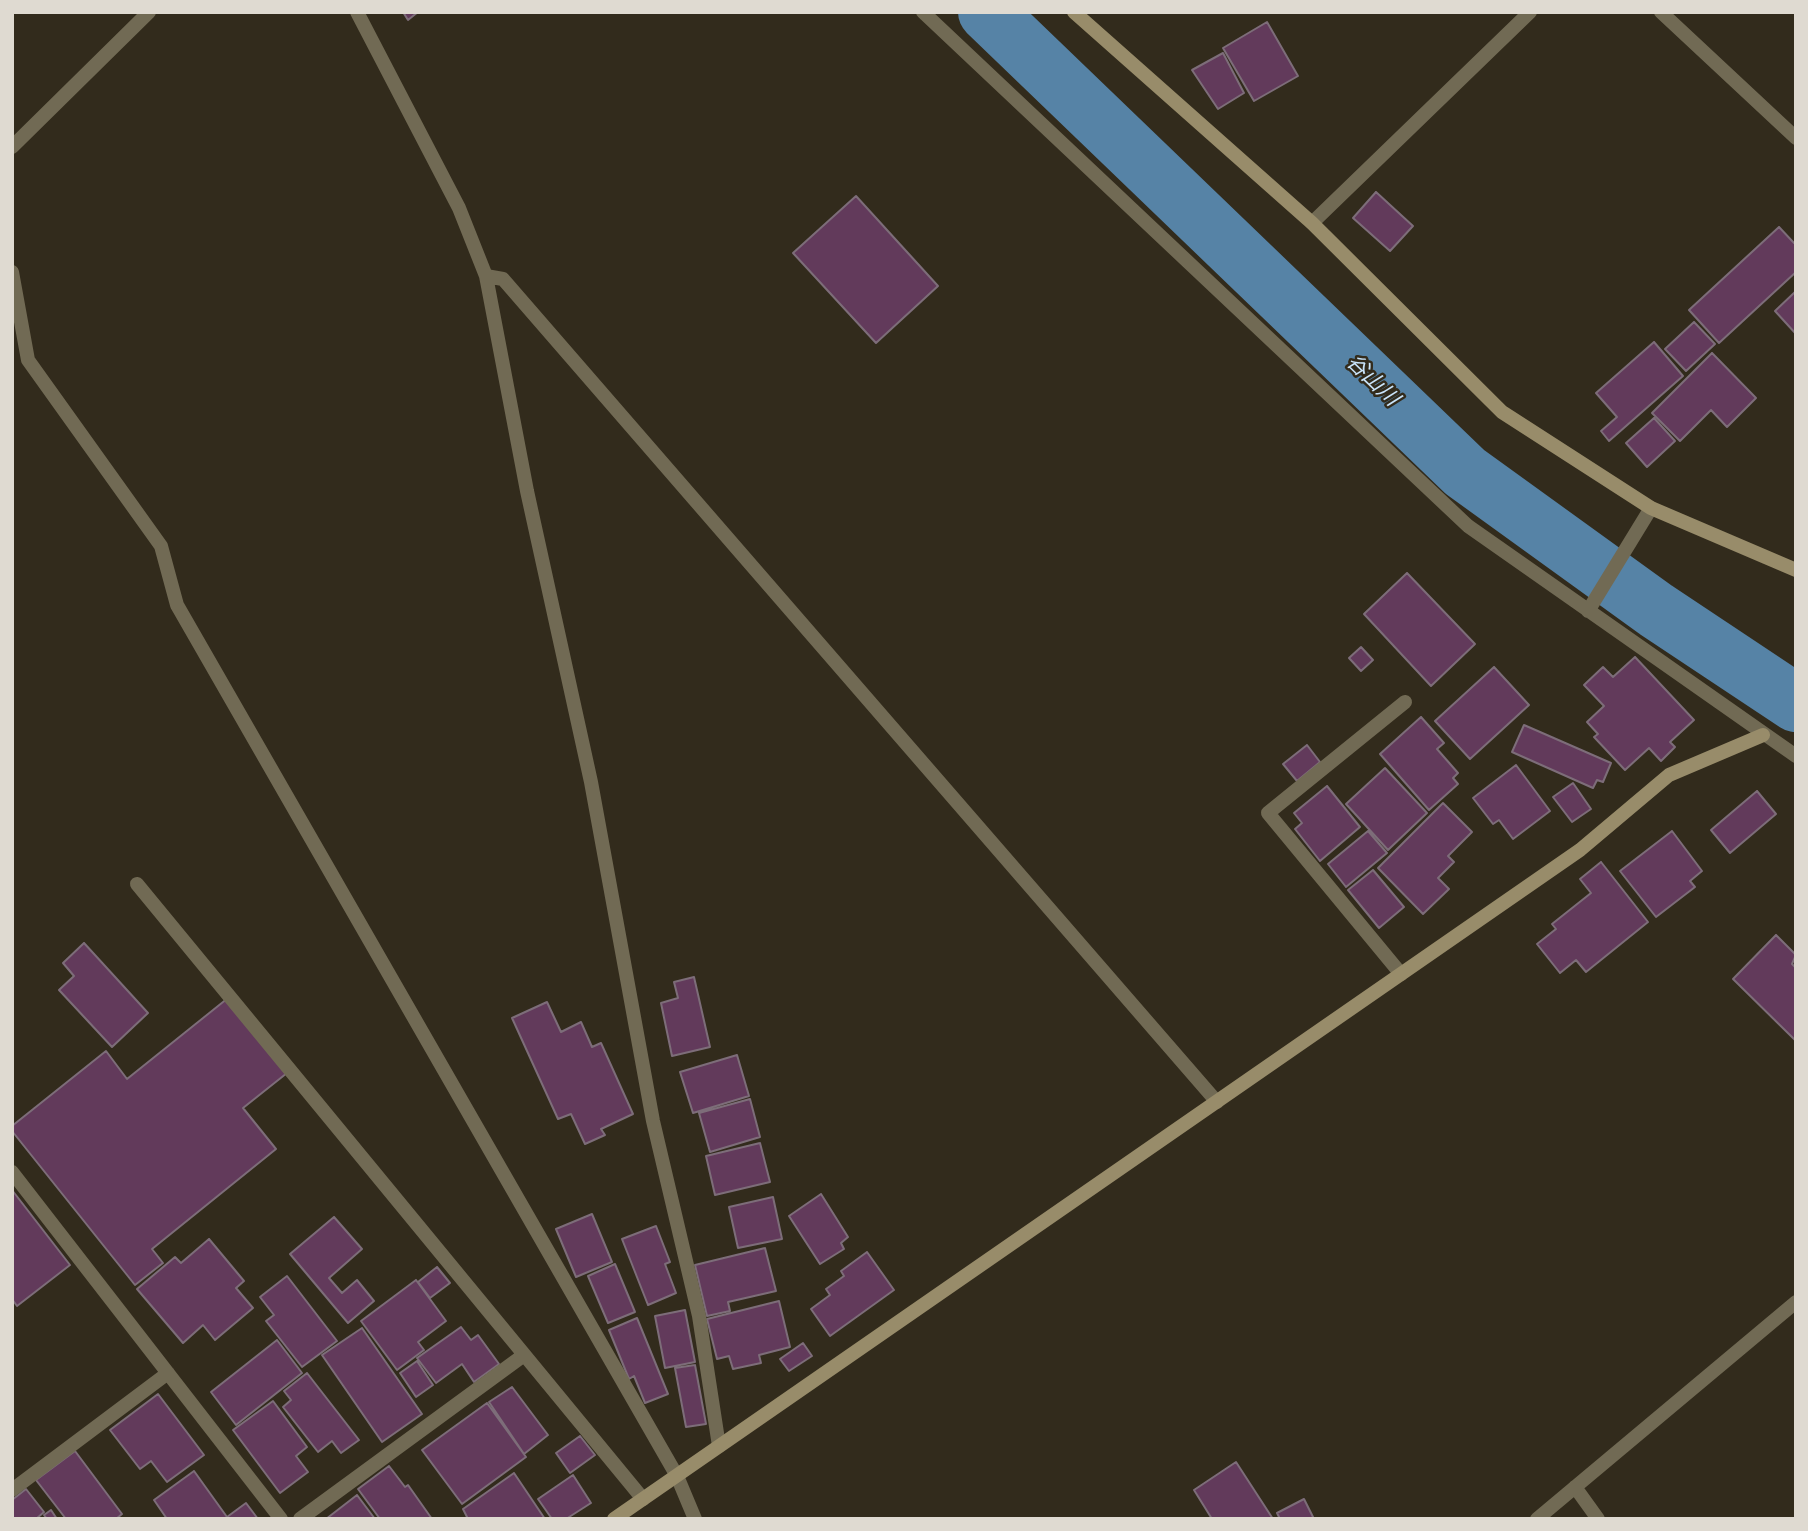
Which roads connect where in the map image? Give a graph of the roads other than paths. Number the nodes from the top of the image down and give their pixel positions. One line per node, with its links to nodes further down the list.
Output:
1 (149, 12): 8 (street)
2 (357, 12): 11 (street)
3 (923, 12): 14 (street)
4 (1074, 12): 9 (street)
5 (1530, 12): 9 (street)
6 (1661, 12): 7 (street)
7 (1796, 138)
8 (12, 147)
9 (1312, 223): 12 (street)
10 (12, 272): 26 (street)
11 (486, 276): 20 (street); 25 (street)
12 (1651, 509): 13 (street); 14 (street)
13 (1796, 570)
14 (1589, 610): 16 (street)
15 (1405, 702): 19 (street)
16 (1763, 735): 17 (street); 19 (street)
17 (1796, 756)
18 (137, 884): 23 (street)
19 (1401, 974): 20 (street)
20 (1217, 1102): 25 (street)
21 (12, 1172): 24 (street)
22 (1796, 1302): 27 (street)
23 (524, 1355): 29 (street); 31 (street)
24 (168, 1373): 28 (street); 30 (street)
25 (719, 1446): 26 (street)
26 (677, 1476): 29 (street); 33 (street)
27 (1574, 1487): 34 (street); 35 (street)
28 (12, 1490)
29 (643, 1499): 32 (street)
30 (281, 1519)
31 (300, 1519)
32 (614, 1519)
33 (695, 1519)
34 (1537, 1519)
35 (1598, 1519)

